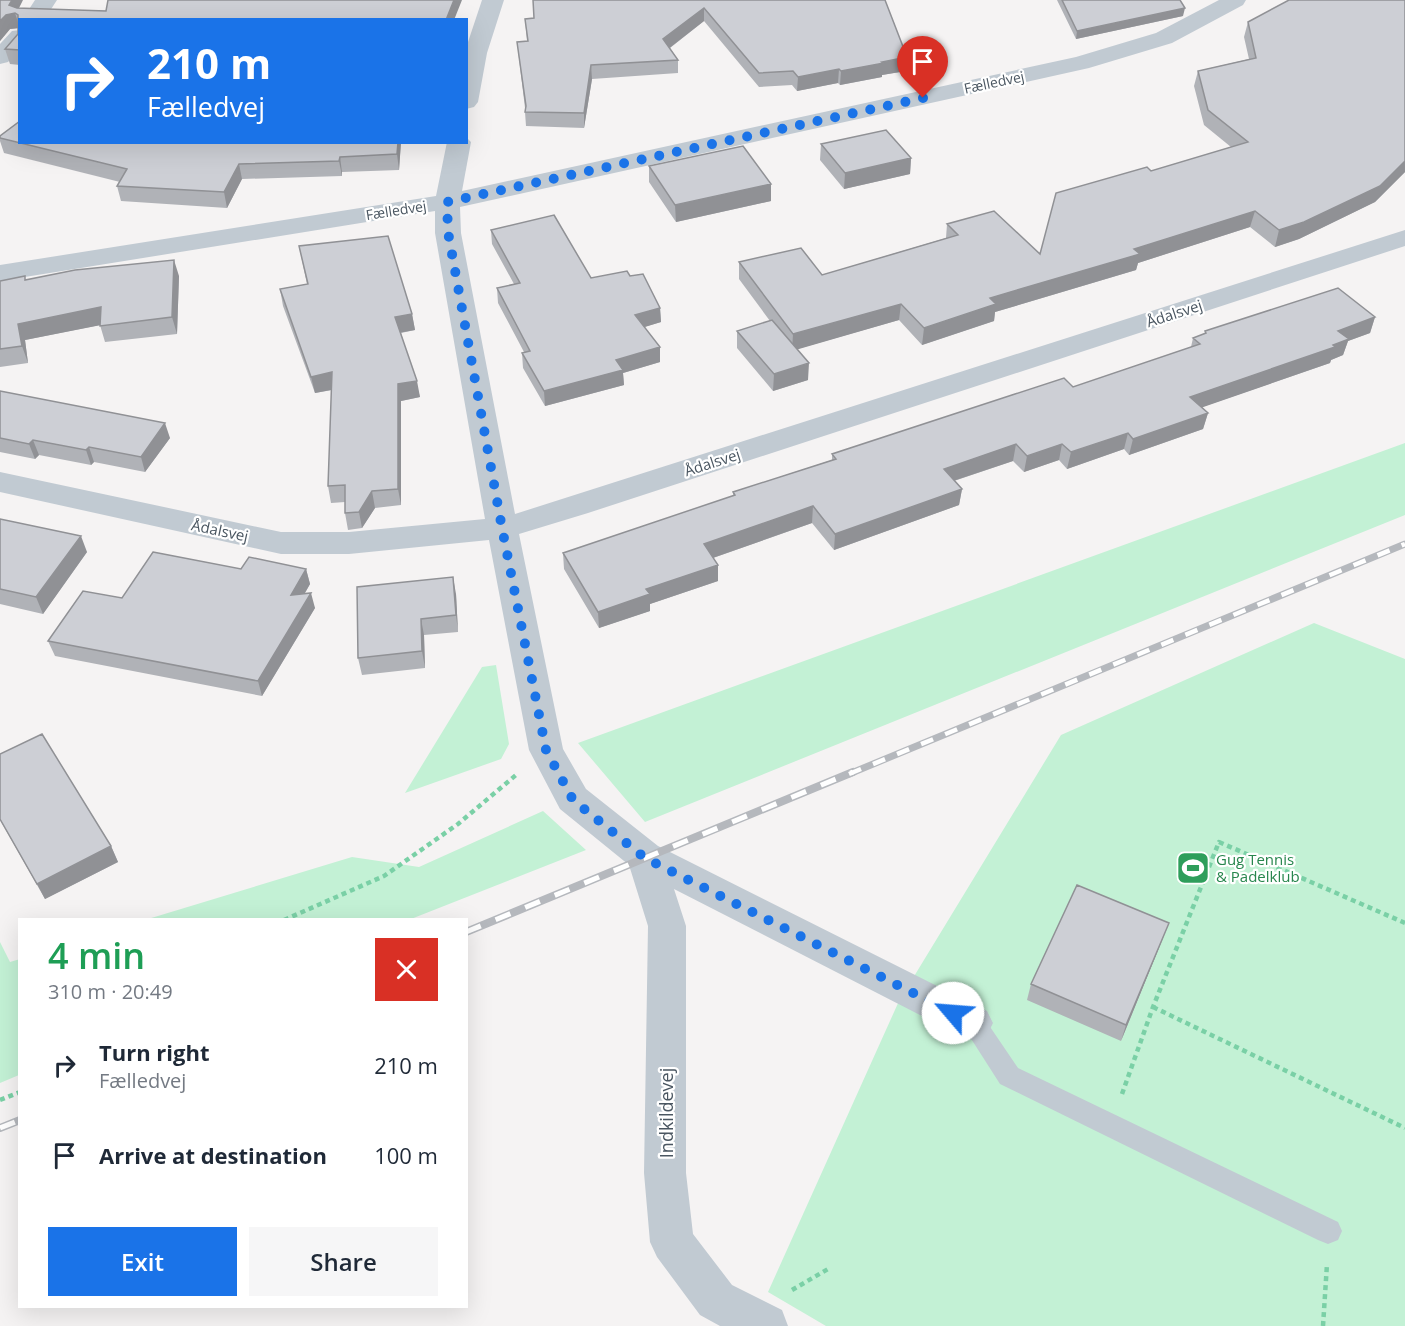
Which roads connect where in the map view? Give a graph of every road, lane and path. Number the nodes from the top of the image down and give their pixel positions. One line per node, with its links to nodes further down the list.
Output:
1 (46, 0): 4 (street)
2 (493, 0): 7 (street)
3 (1235, 0): 9 (street, Fælledvej)
4 (34, 18)
5 (18, 38): 6 (street)
6 (0, 57)
7 (468, 92)
8 (459, 144): 9 (street)
9 (447, 202): 11 (street, Fælledvej); 13 (street)
10 (1405, 238): 13 (street, Ådalsvej)
11 (0, 273)
12 (0, 482): 13 (street, Ådalsvej)
13 (502, 528): 14 (street)
14 (546, 750): 15 (street); 16 (path)
15 (645, 858): 19 (street); 25 (street, Indkildevej)
16 (289, 918)
17 (1405, 923): 18 (path)
18 (1153, 1007): 22 (path); 23 (path)
19 (973, 1023): 22 (lane)
20 (18, 1093): 21 (path)
21 (0, 1100)
22 (1111, 1126): 24 (lane)
23 (1405, 1128)
24 (1328, 1231): 26 (path)
25 (766, 1326)
26 (1323, 1326)

